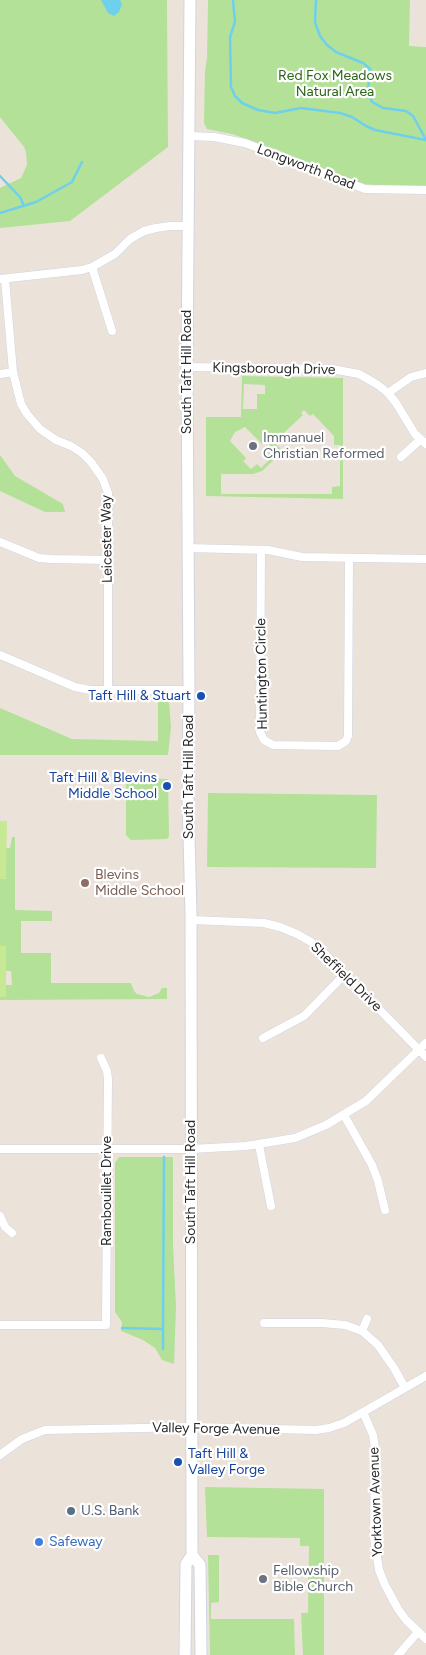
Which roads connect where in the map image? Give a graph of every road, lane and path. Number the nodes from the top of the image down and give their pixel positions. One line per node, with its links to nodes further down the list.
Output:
1 (190, 0): 2 (main road, South Taft Hill Road)
2 (188, 136): 3 (street, Longworth Road); 4 (main road, South Taft Hill Road)
3 (426, 190)
4 (187, 226): 5 (street); 8 (main road, South Taft Hill Road)
5 (92, 267): 6 (street); 7 (street)
6 (2, 279): 9 (street, Leicester Way)
7 (112, 331)
8 (187, 368): 12 (street, Kingsborough Drive); 16 (main road, South Taft Hill Road)
9 (13, 372): 11 (street); 20 (street, Leicester Way)
10 (426, 373): 12 (street)
11 (0, 374)
12 (388, 393): 13 (street, Kingsborough Drive)
13 (423, 442): 14 (street, Kingsborough Drive)
14 (401, 457)
15 (0, 542): 20 (street)
16 (188, 548): 17 (street); 23 (main road, South Taft Hill Road)
17 (261, 550): 18 (street); 18 (street, Huntington Circle)
18 (348, 558): 19 (street)
19 (426, 559)
20 (109, 560): 22 (street, Leicester Way)
21 (0, 655): 22 (street)
22 (108, 690): 23 (street)
23 (189, 690): 24 (main road, South Taft Hill Road)
24 (191, 920): 25 (street, Sheffield Drive); 35 (main road, South Taft Hill Road)
25 (345, 974): 26 (street); 28 (street, Sheffield Drive)
26 (262, 1038)
27 (426, 1043): 28 (street)
28 (420, 1049): 29 (street, Sheffield Drive); 31 (street)
29 (426, 1057)
30 (101, 1058): 34 (street, Rambouillet Drive)
31 (344, 1115): 32 (street); 37 (street)
32 (259, 1144): 35 (street); 36 (street)
33 (0, 1149): 34 (street)
34 (108, 1149): 35 (street); 42 (street, Rambouillet Drive)
35 (192, 1149): 47 (main road, South Taft Hill Road)
36 (271, 1206)
37 (385, 1210)
38 (0, 1216): 39 (street)
39 (12, 1233)
40 (367, 1319): 43 (street)
41 (264, 1323): 43 (street)
42 (0, 1325)
43 (362, 1331): 45 (street)
44 (426, 1376): 45 (street, Valley Forge Avenue)
45 (405, 1388): 46 (street, Valley Forge Avenue)
46 (363, 1412): 47 (street, Valley Forge Avenue); 50 (street, Yorktown Avenue)
47 (192, 1427): 48 (street, Valley Forge Avenue); 49 (main road, South Taft Hill Road)
48 (0, 1455)
49 (192, 1555): 52 (main road, South Taft Hill Road); 53 (main road, South Taft Hill Road)
50 (418, 1632): 51 (street, Yorktown Avenue); 54 (street)
51 (426, 1639)
52 (185, 1655)
53 (202, 1655)
54 (398, 1655)

